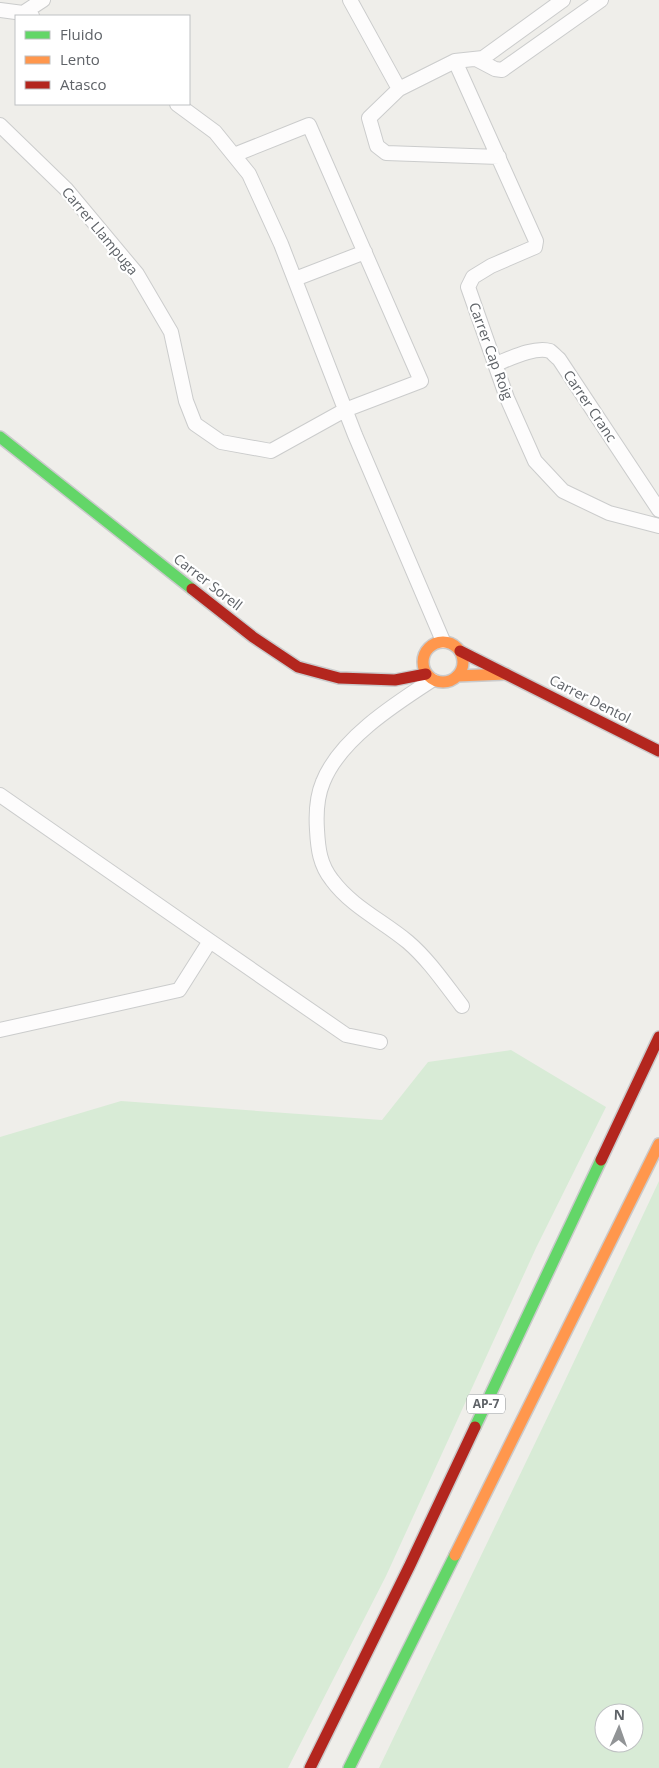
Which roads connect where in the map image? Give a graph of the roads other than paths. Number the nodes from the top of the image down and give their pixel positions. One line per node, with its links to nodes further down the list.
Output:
1 (43, 0): 6 (street)
2 (350, 0): 9 (street)
3 (563, 0): 7 (street)
4 (601, 0): 7 (street)
5 (0, 10): 6 (street)
6 (27, 14)
7 (479, 58): 8 (street)
8 (455, 61): 9 (street); 13 (street, Carrer Cap Roig)
9 (399, 89): 13 (street)
10 (178, 105): 12 (street)
11 (0, 125): 17 (street, Carrer Llampuga)
12 (234, 155): 14 (street); 15 (street)
13 (499, 157): 16 (street, Carrer Cap Roig)
14 (365, 252): 15 (street); 17 (street, Carrer Llampuga)
15 (295, 279): 17 (street)
16 (496, 364): 19 (street, Carrer Cranc); 21 (street, Carrer Cap Roig)
17 (345, 410): 23 (street)
18 (0, 437): 27 (main road, Carrer Sorell)
19 (647, 491): 20 (street, Carrer Cranc); 21 (street)
20 (659, 510)
21 (629, 518): 22 (street, Carrer Cap Roig)
22 (659, 526)
23 (443, 641): 24 (main road); 27 (main road)
24 (460, 651): 25 (main road, Carrer Dentol); 26 (main road)
25 (507, 674): 26 (main road, Carrer Dentol); 28 (main road, Carrer Dentol)
26 (458, 676): 27 (main road)
27 (429, 677): 31 (street)
28 (659, 751)
29 (0, 795): 30 (street)
30 (210, 941): 32 (street); 34 (street)
31 (462, 1006)
32 (0, 1030)
33 (659, 1037): 36 (main road, AP-7)
34 (380, 1042)
35 (659, 1144): 37 (main road, AP-7)
36 (310, 1768)
37 (350, 1768)

